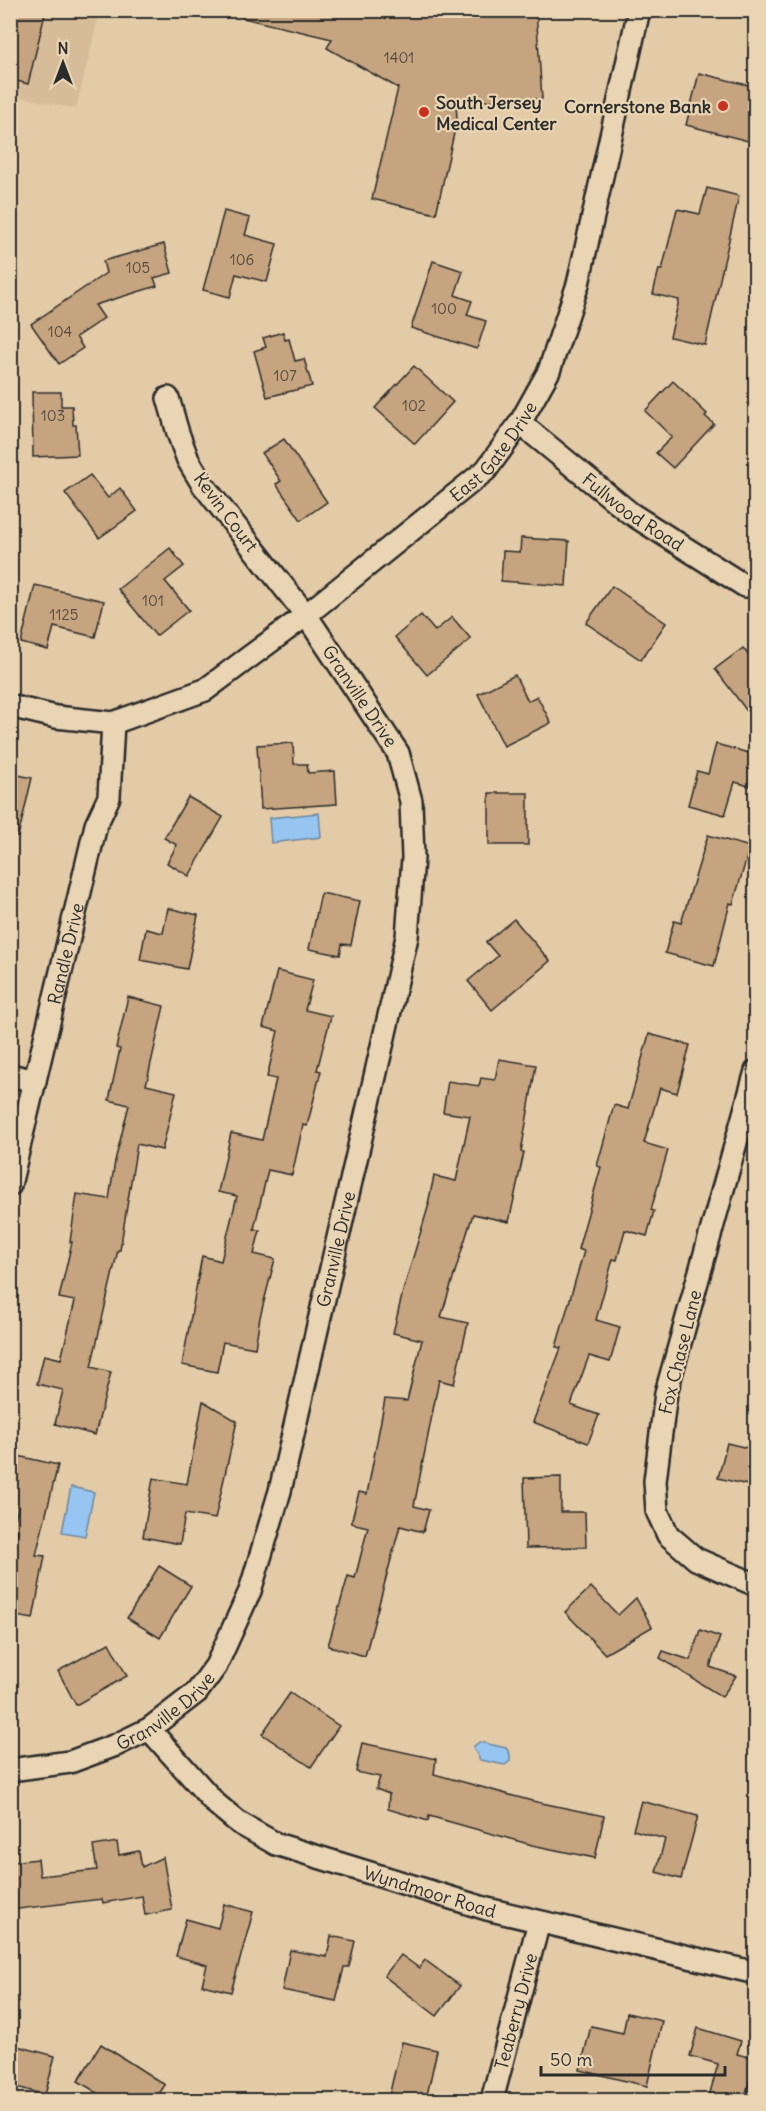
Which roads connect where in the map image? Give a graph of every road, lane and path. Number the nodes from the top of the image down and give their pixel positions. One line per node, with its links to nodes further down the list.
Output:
1 (639, 10): 3 (street, East Gate Drive)
2 (168, 398): 5 (street, Kevin Court)
3 (520, 423): 4 (street, Fullwood Road); 5 (street, East Gate Drive)
4 (756, 585)
5 (306, 615): 7 (street, East Gate Drive); 13 (street, Granville Drive)
6 (10, 706): 7 (street)
7 (113, 723): 10 (street, Randle Drive)
8 (756, 1071): 12 (street, Fox Chase Lane)
9 (10, 1075): 10 (street)
10 (35, 1081): 11 (street, Randle Drive)
11 (10, 1185)
12 (756, 1586)
13 (149, 1730): 14 (street, Granville Drive); 15 (street, Wyndmoor Road)
14 (10, 1770)
15 (539, 1922): 16 (street, Wyndmoor Road); 17 (street, Teaberry Drive)
16 (756, 1973)
17 (492, 2100)

